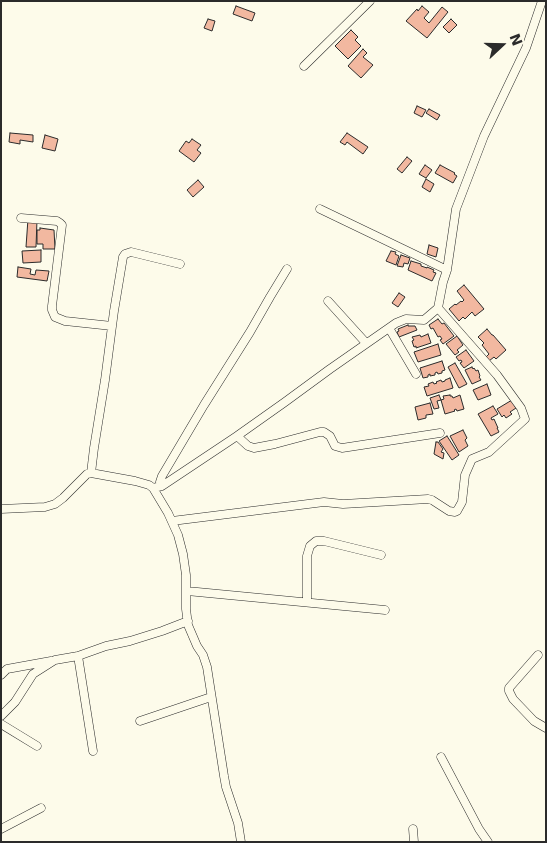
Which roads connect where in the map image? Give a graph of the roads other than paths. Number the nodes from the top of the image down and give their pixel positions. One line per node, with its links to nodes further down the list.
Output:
1 (370, 1): 3 (street)
2 (542, 1): 8 (street)
3 (304, 66)
4 (320, 209): 8 (street)
5 (21, 218): 11 (street)
6 (180, 264): 11 (street)
7 (288, 269): 18 (street)
8 (448, 270): 10 (street)
9 (328, 301): 13 (street)
10 (438, 308): 12 (street); 21 (street)
11 (112, 326): 17 (street)
12 (389, 328): 13 (street); 14 (street)
13 (366, 343): 16 (street)
14 (416, 374)
15 (440, 433): 16 (street)
16 (237, 436): 18 (street)
17 (91, 473): 19 (street); 20 (street)
18 (162, 486): 19 (street)
19 (153, 488): 21 (street)
20 (1, 509)
21 (172, 521): 23 (street)
22 (381, 555): 24 (street)
23 (187, 591): 24 (street); 26 (street)
24 (307, 602): 25 (street)
25 (385, 610)
26 (188, 621): 28 (street); 31 (street)
27 (538, 655): 35 (street)
28 (78, 656): 29 (street); 37 (street)
29 (55, 660): 30 (street); 32 (street)
30 (1, 675)
31 (211, 697): 33 (street); 42 (street)
32 (1, 716)
33 (140, 721)
34 (1, 724): 36 (street)
35 (546, 728)
36 (37, 746)
37 (93, 751)
38 (441, 757): 44 (street)
39 (41, 808): 40 (street)
40 (1, 828)
41 (413, 829): 43 (street)
42 (241, 842)
43 (414, 842)
44 (488, 842)

